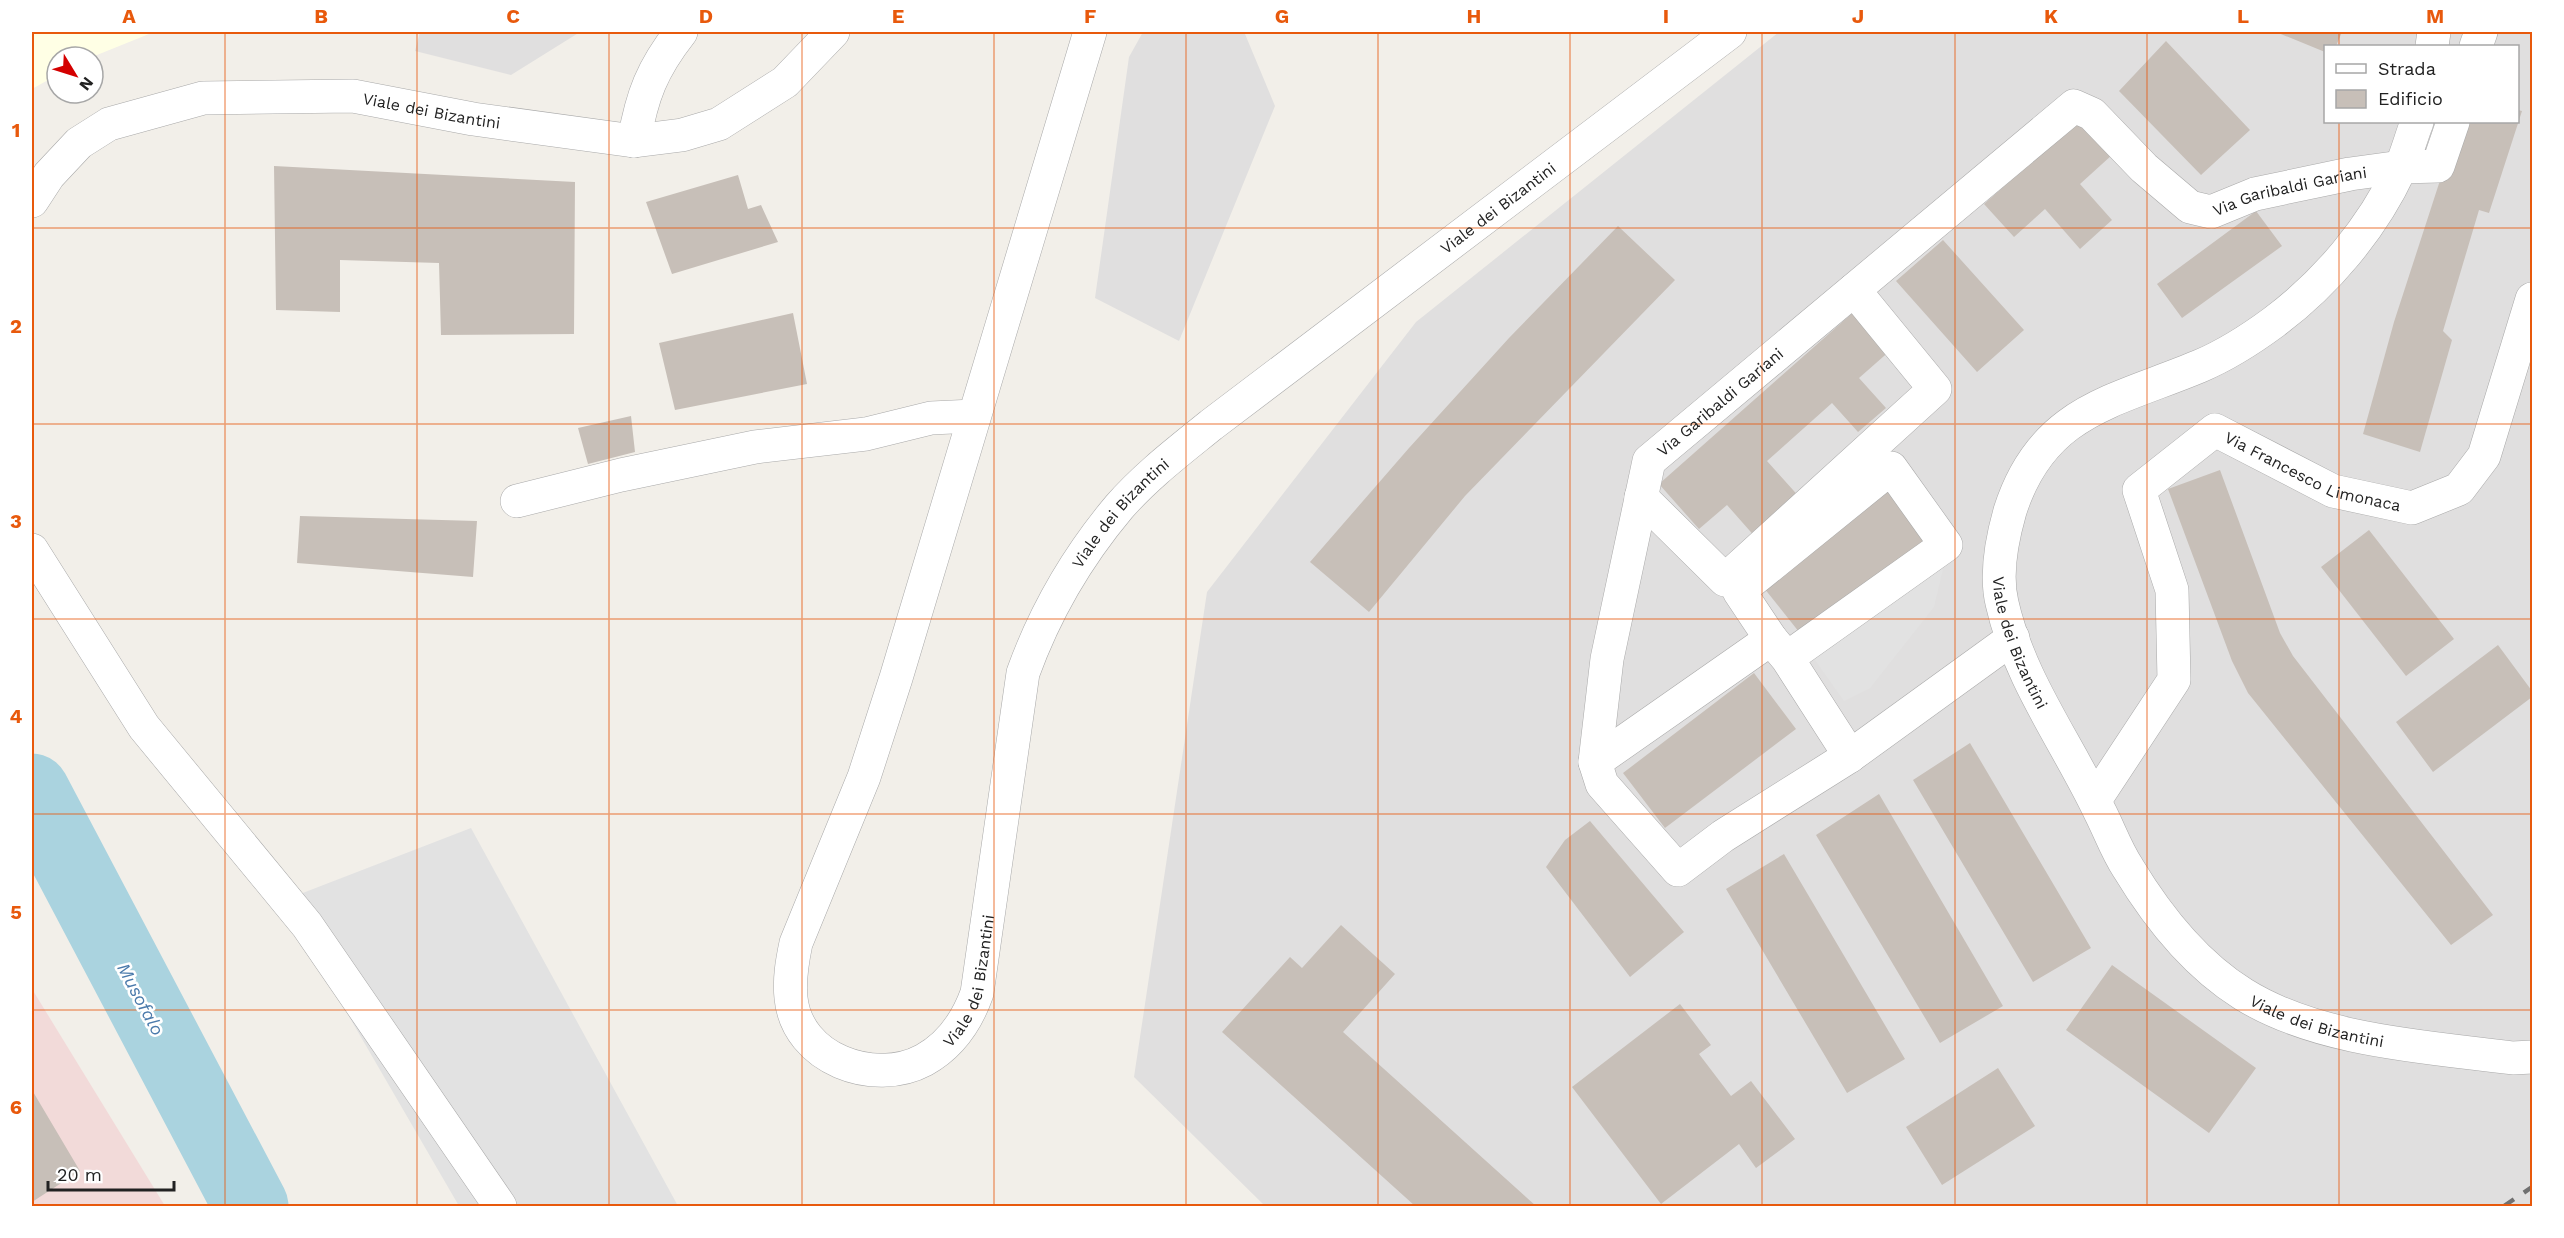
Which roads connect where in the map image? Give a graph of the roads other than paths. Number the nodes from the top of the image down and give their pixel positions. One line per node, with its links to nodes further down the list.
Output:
1 (681, 32): 7 (street)
2 (833, 32): 7 (street, Viale dei Bizantini)
3 (1090, 32): 12 (street, Viale dei Bizantini)
4 (1730, 32): 12 (street, Viale dei Bizantini)
5 (2417, 123): 8 (street, Viale dei Bizantini)
6 (2453, 123): 8 (street)
7 (634, 141): 9 (street, Viale dei Bizantini)
8 (2401, 167): 10 (street, Via Garibaldi Gariani); 16 (street, Viale dei Bizantini)
9 (32, 201)
10 (1854, 290): 13 (street, Via Garibaldi Gariani); 13 (street)
11 (2532, 299): 20 (street, Via Francesco Limonaca)
12 (974, 416): 14 (street)
13 (1641, 497): 19 (street, Via Garibaldi Gariani)
14 (516, 501)
15 (32, 550): 22 (street)
16 (2013, 638): 18 (street, Via Garibaldi Gariani); 20 (street, Viale dei Bizantini)
17 (1779, 649): 17 (street); 18 (street); 19 (street)
18 (1850, 756): 19 (street, Via Garibaldi Gariani)
19 (1595, 762)
20 (2095, 800): 21 (street, Viale dei Bizantini)
21 (2532, 1057)
22 (500, 1206)

